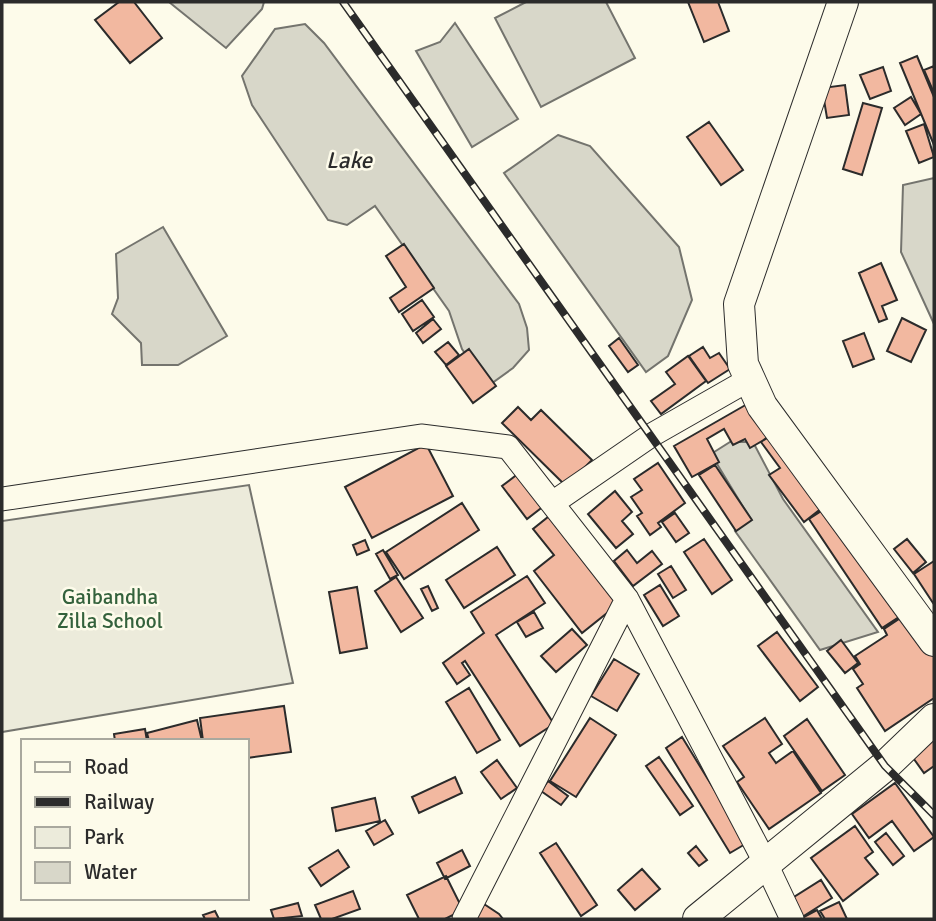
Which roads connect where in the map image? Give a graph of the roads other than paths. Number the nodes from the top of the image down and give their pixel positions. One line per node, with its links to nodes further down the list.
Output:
1 (843, 2): 2 (main road)
2 (750, 379): 4 (street); 6 (main road)
3 (2, 499): 4 (street)
4 (554, 502): 5 (street)
5 (627, 599): 8 (street); 9 (street)
6 (934, 640)
7 (934, 719): 8 (main road)
8 (766, 864): 10 (main road); 11 (street)
9 (464, 919)
10 (698, 919)
11 (792, 919)

